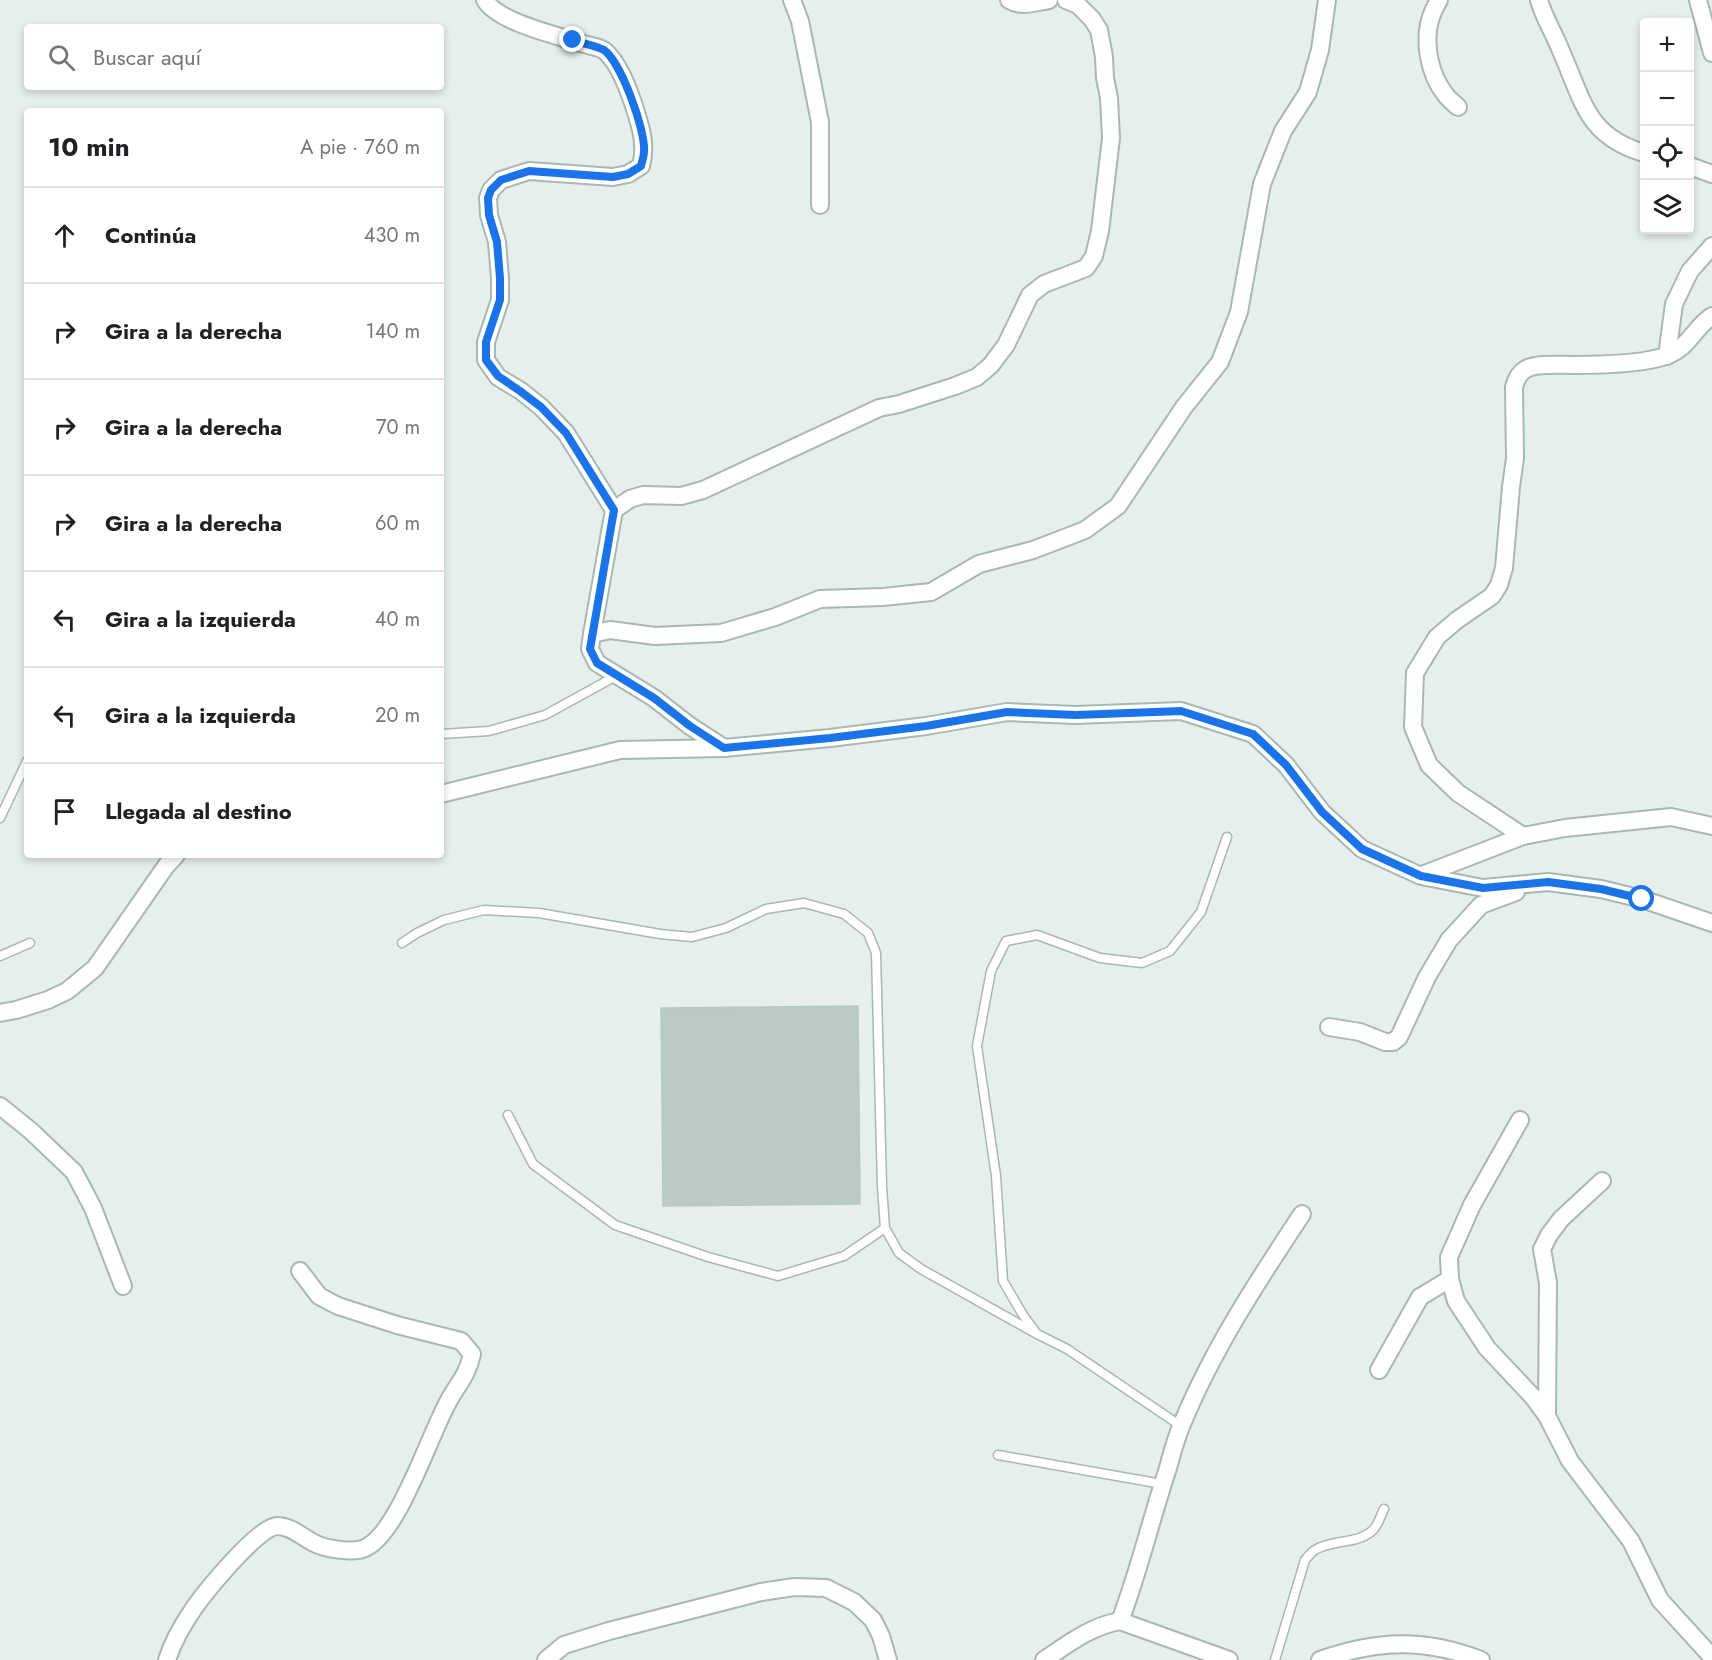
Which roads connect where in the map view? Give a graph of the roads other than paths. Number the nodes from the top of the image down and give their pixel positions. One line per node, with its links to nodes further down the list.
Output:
1 (485, 0): 19 (street)
2 (792, 0): 15 (street)
3 (1009, 0): 4 (street)
4 (1049, 0)
5 (1066, 0): 19 (street)
6 (1327, 0): 20 (street)
7 (1439, 0): 11 (street)
8 (1539, 0): 12 (street)
9 (1698, 0): 10 (street)
10 (1712, 53)
11 (1458, 107)
12 (1640, 151)
13 (1694, 168): 14 (street)
14 (1712, 174)
15 (820, 205)
16 (1712, 246): 18 (street)
17 (1712, 316): 18 (street)
18 (1667, 356): 28 (street)
19 (614, 510): 20 (street)
20 (592, 634): 21 (street)
21 (616, 676): 22 (lane); 23 (street)
22 (444, 734)
23 (724, 748): 25 (street); 31 (street)
24 (24, 767): 26 (lane)
25 (444, 793)
26 (0, 818)
27 (1712, 826): 28 (street)
28 (1523, 836): 31 (street)
29 (1227, 837): 48 (lane)
30 (173, 858): 37 (street)
31 (1421, 876): 32 (street)
32 (1548, 882): 33 (street); 38 (street)
33 (1712, 923)
34 (30, 943): 36 (lane)
35 (402, 944): 44 (lane)
36 (0, 956)
37 (0, 1013)
38 (1329, 1027)
39 (0, 1106): 47 (street)
40 (508, 1115): 44 (lane)
41 (1520, 1120): 46 (street)
42 (1602, 1181): 50 (street)
43 (1302, 1214): 51 (street)
44 (885, 1228): 48 (lane)
45 (300, 1271): 57 (street)
46 (1450, 1279): 49 (street); 50 (street)
47 (123, 1286)
48 (1037, 1334): 51 (lane)
49 (1379, 1370)
50 (1546, 1416): 56 (street)
51 (1181, 1426): 53 (street)
52 (998, 1455): 53 (lane)
53 (1162, 1484): 55 (street)
54 (1384, 1509): 62 (lane)
55 (1120, 1621): 60 (street); 61 (street)
56 (1712, 1657)
57 (166, 1660)
58 (546, 1660): 59 (street)
59 (888, 1660)
60 (1044, 1660)
61 (1229, 1660)
62 (1275, 1660)
63 (1320, 1660): 64 (street)
64 (1481, 1660)

